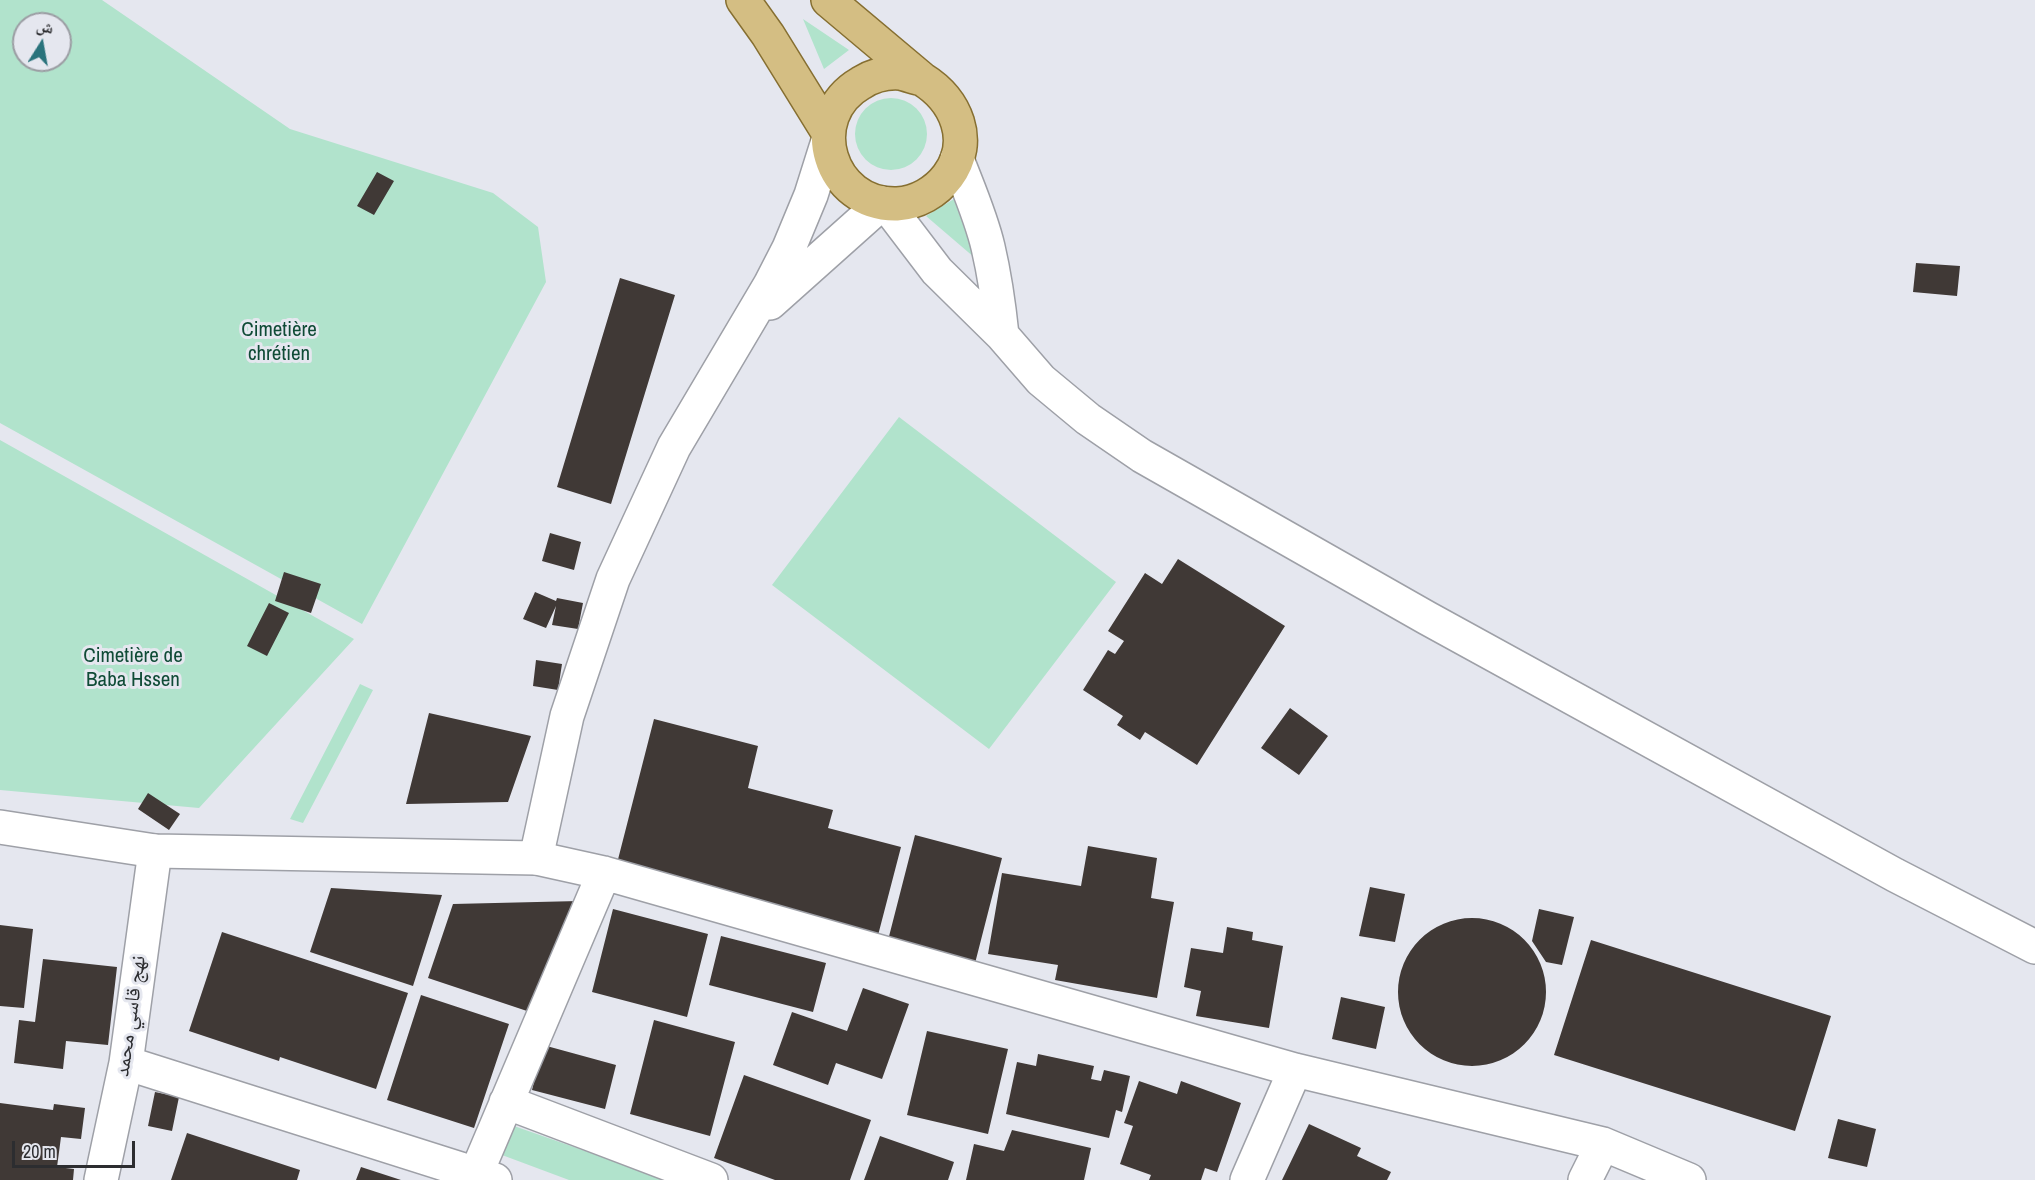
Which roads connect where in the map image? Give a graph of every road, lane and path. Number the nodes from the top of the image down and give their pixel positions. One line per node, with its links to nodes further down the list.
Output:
1 (743, 0): 4 (main road)
2 (828, 0): 3 (main road)
3 (922, 79): 4 (main road); 5 (main road)
4 (828, 136): 6 (main road); 7 (street)
5 (957, 159): 6 (main road); 8 (street)
6 (884, 203): 7 (street); 8 (street)
7 (748, 322): 11 (street)
8 (1002, 335): 13 (street)
9 (0, 827): 10 (street)
10 (155, 851): 11 (street); 14 (street, نهج قاسي محمد)
11 (537, 858): 12 (street)
12 (604, 873): 15 (street); 16 (street)
13 (2035, 947)
14 (126, 1063): 18 (street); 19 (street, نهج قاسي محمد)
15 (1295, 1070): 17 (street); 21 (street)
16 (506, 1102): 18 (street); 20 (street)
17 (1603, 1144): 22 (street); 23 (street)
18 (486, 1177)
19 (101, 1180)
20 (711, 1180)
21 (1247, 1180)
22 (1585, 1180)
23 (1689, 1180)

